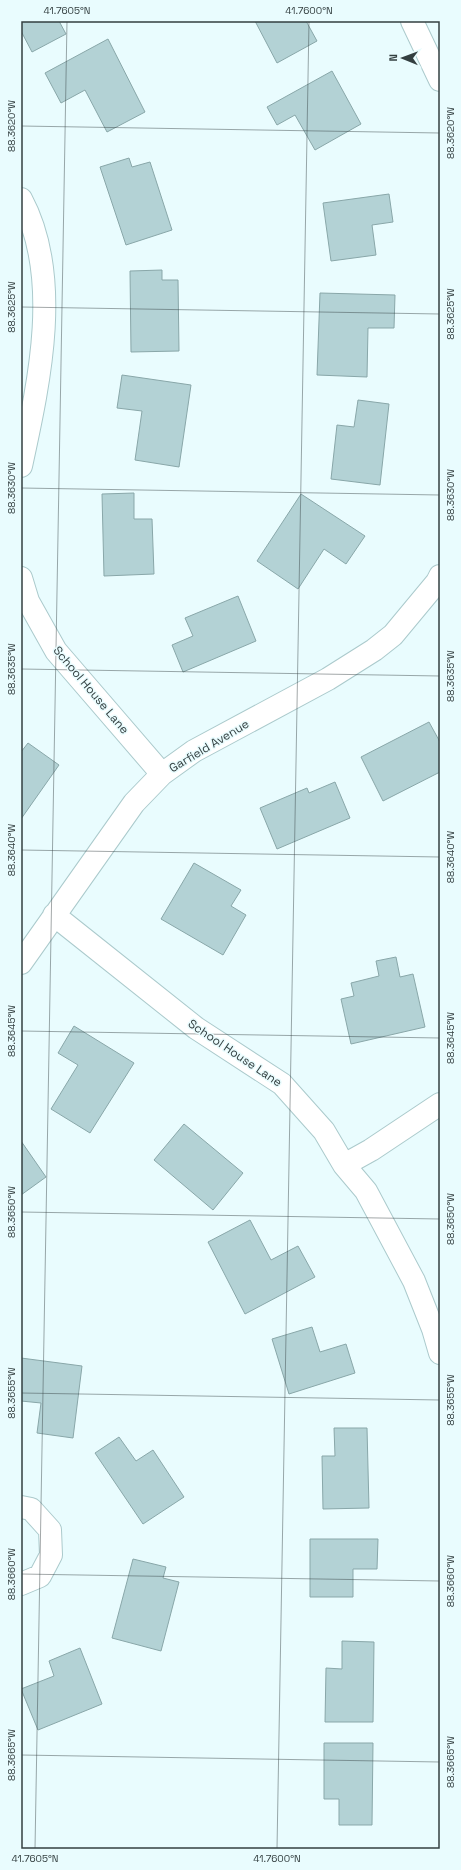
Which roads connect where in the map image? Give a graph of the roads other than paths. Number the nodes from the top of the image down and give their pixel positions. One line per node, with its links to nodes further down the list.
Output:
1 (412, 21): 2 (street)
2 (440, 80)
3 (21, 199): 4 (street)
4 (21, 466)
5 (440, 576): 7 (street, Garfield Avenue)
6 (21, 578): 7 (street, School House Lane)
7 (162, 774): 8 (street, Garfield Avenue)
8 (54, 915): 9 (street, Garfield Avenue); 11 (street, School House Lane)
9 (21, 963)
10 (440, 1104): 11 (street)
11 (344, 1165): 12 (street, School House Lane)
12 (440, 1353)
13 (21, 1506): 14 (street)
14 (21, 1584)

